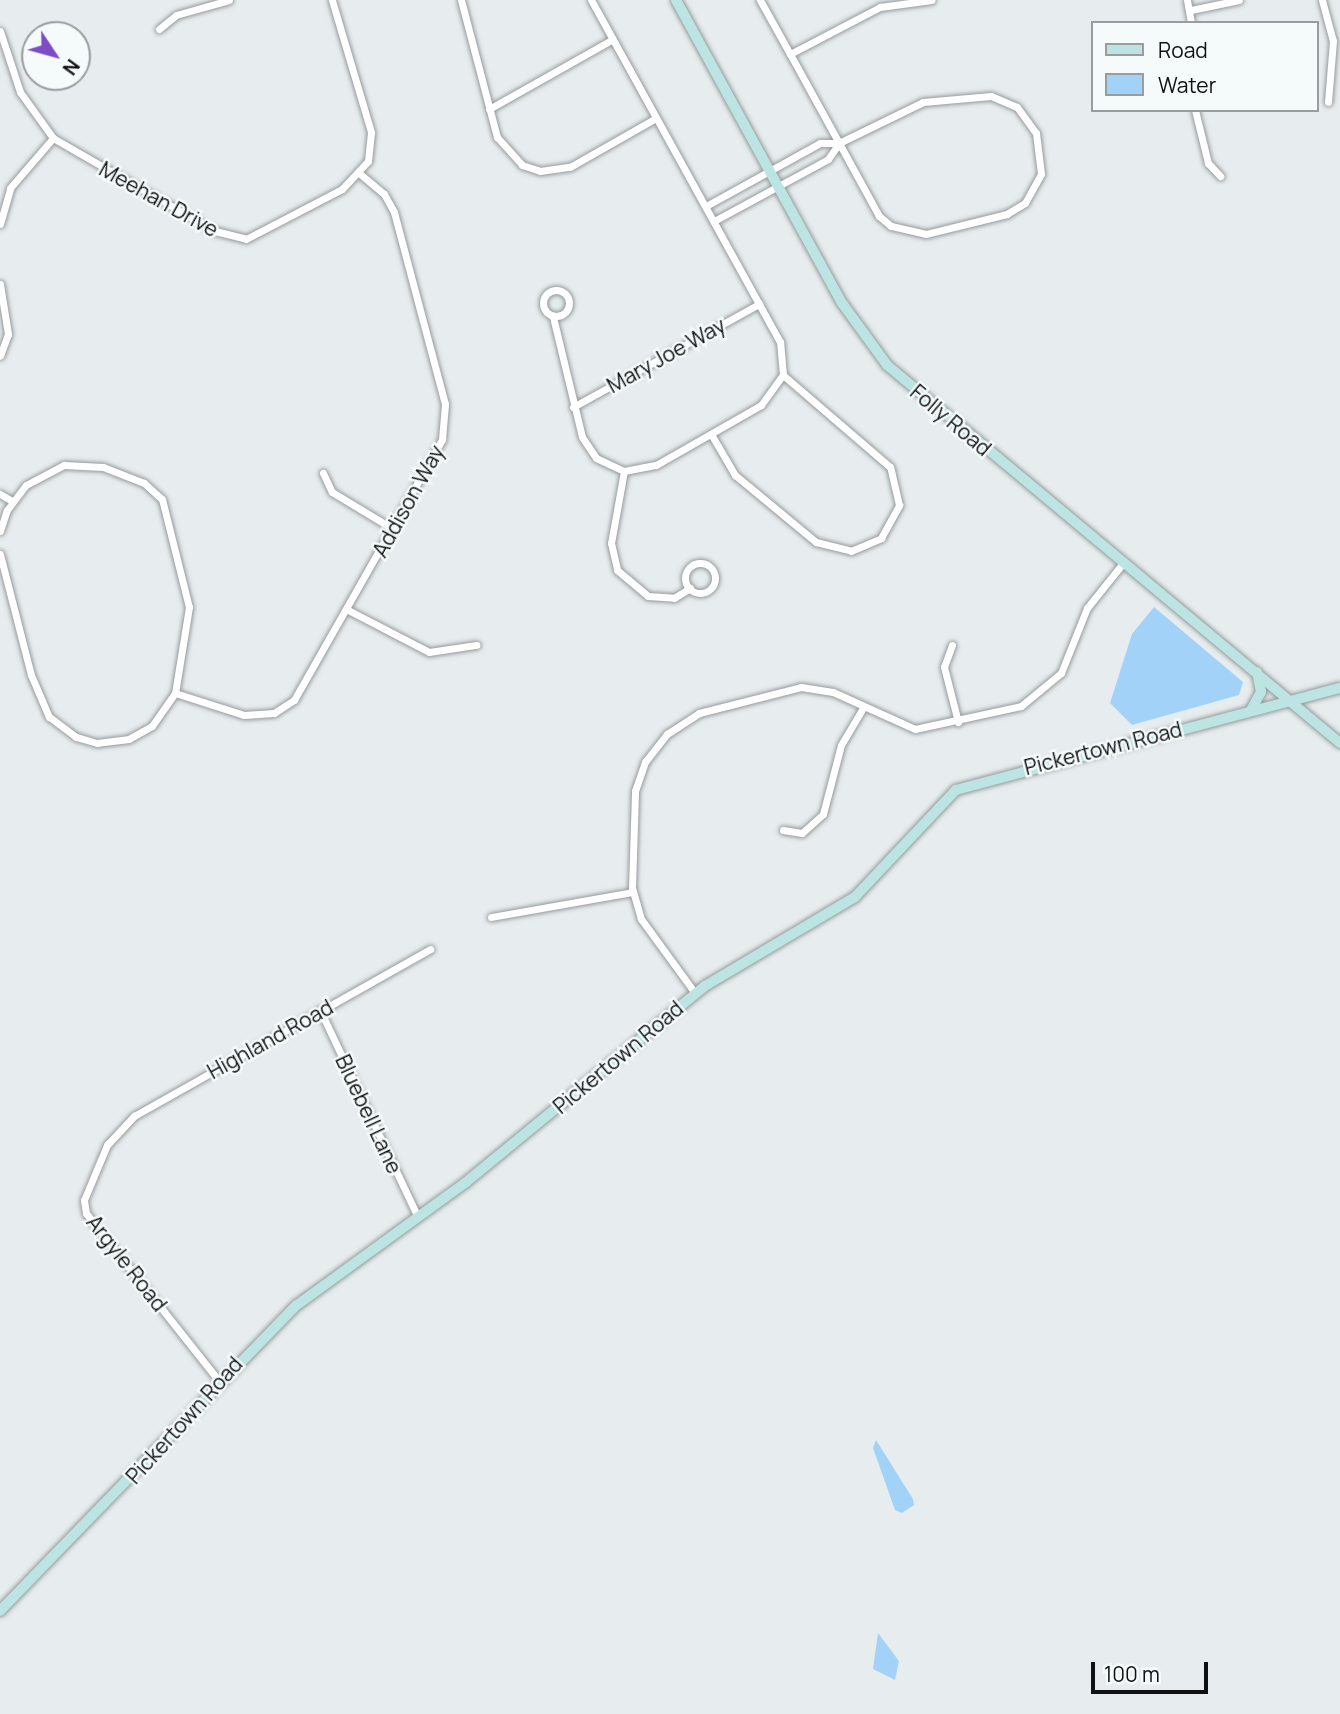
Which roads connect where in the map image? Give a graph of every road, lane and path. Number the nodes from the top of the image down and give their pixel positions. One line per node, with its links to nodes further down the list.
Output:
1 (229, 0): 13 (street)
2 (332, 0): 24 (street)
3 (461, 0): 18 (street)
4 (590, 0): 15 (street)
5 (676, 0): 23 (street, Folly Road)
6 (760, 0): 16 (street)
7 (932, 0): 16 (street)
8 (1187, 0): 11 (street)
9 (1239, 0): 11 (street)
10 (1322, 0): 17 (street)
11 (1191, 9): 12 (street)
12 (1191, 21)
13 (159, 29)
14 (0, 31): 21 (street, Meehan Drive)
15 (613, 39): 18 (street); 20 (street)
16 (790, 54): 22 (street)
17 (1328, 102)
18 (489, 108): 20 (street)
19 (1195, 112): 25 (street)
20 (656, 118): 27 (street)
21 (53, 138): 24 (street, Meehan Drive); 29 (street)
22 (839, 143): 22 (street); 23 (street); 26 (street)
23 (771, 170): 26 (street, Folly Road); 27 (street)
24 (360, 174): 41 (street, Addison Way)
25 (1220, 176)
26 (780, 186): 28 (street); 44 (street, Folly Road)
27 (706, 206): 28 (street)
28 (714, 221): 31 (street)
29 (0, 224)
30 (0, 284): 33 (street)
31 (759, 304): 34 (street); 35 (street, Mary Joe Way)
32 (553, 317): 35 (street)
33 (0, 356)
34 (783, 375): 36 (street); 36 (street)
35 (573, 407): 37 (street)
36 (711, 434): 37 (street)
37 (624, 471): 45 (street)
38 (323, 473): 41 (street)
39 (0, 494): 40 (street)
40 (12, 501): 42 (street); 52 (street)
41 (393, 529): 46 (street, Addison Way)
42 (0, 531)
43 (0, 554): 52 (street)
44 (1123, 563): 49 (street, Folly Road); 57 (street)
45 (690, 588): 45 (street)
46 (348, 610): 47 (street); 52 (street, Addison Way)
47 (476, 645)
48 (952, 645): 57 (street)
49 (1255, 670): 53 (street, Folly Road); 55 (street)
50 (1340, 688): 51 (street, Pickertown Road)
51 (1325, 692): 53 (street, Pickertown Road); 56 (street)
52 (174, 693)
53 (1292, 699): 55 (street, Pickertown Road); 56 (street, Folly Road)
54 (863, 708): 57 (street); 59 (street); 60 (street)
55 (1251, 710): 63 (street, Pickertown Road)
56 (1317, 720): 58 (street, Folly Road)
57 (958, 722)
58 (1340, 743)
59 (783, 830)
60 (633, 892): 61 (street); 63 (street)
61 (491, 917)
62 (430, 949): 64 (street, Highland Road)
63 (695, 993): 66 (street, Pickertown Road)
64 (320, 1010): 65 (street, Highland Road); 66 (street, Bluebell Lane)
65 (113, 1134): 67 (street, Argyle Road)
66 (418, 1217): 67 (street, Pickertown Road)
67 (219, 1381): 68 (street, Pickertown Road)
68 (0, 1611)

